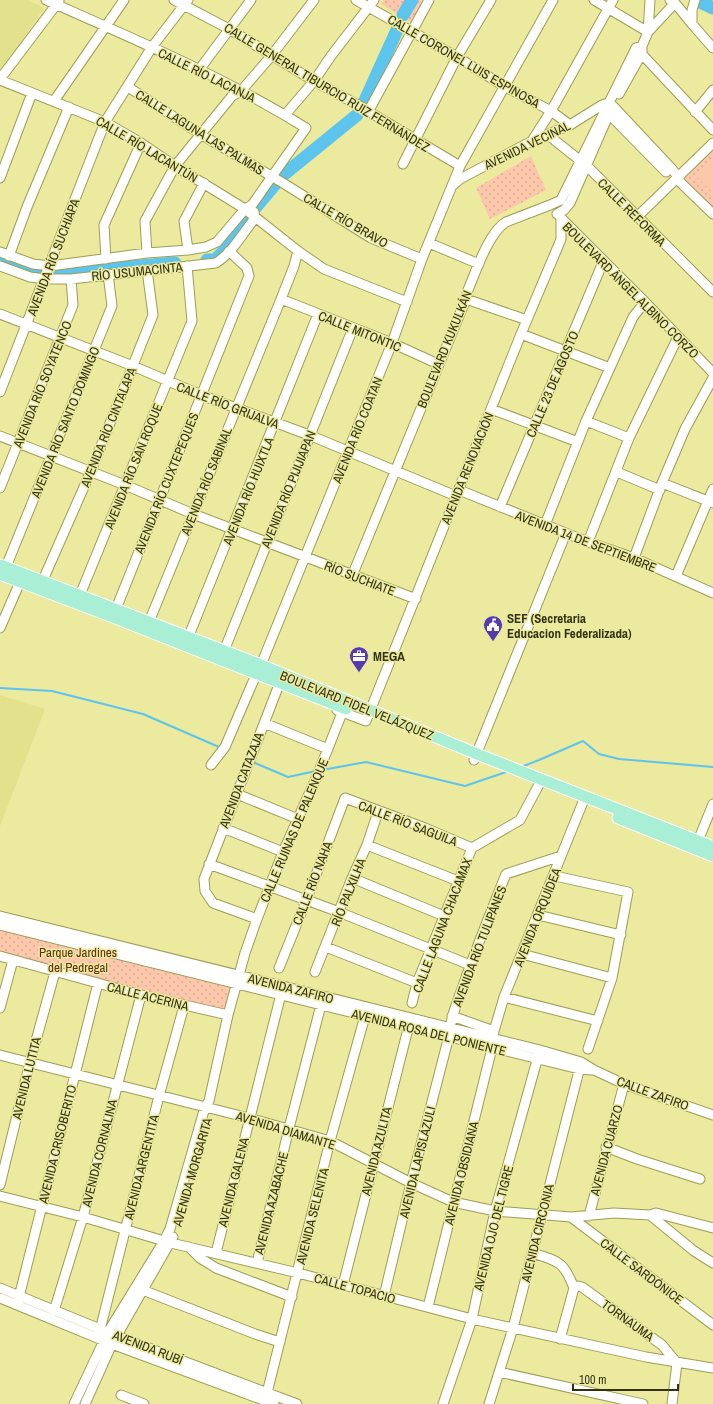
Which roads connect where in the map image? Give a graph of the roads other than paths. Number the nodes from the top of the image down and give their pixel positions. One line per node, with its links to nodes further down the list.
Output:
1 (46, 0): 13 (street, CALLE RÍO LACANJA)
2 (124, 0): 19 (street)
3 (174, 0): 15 (street, CALLE GENERAL TIBURCIO RUIZ FERNÁNDEZ)
4 (251, 0): 20 (street)
5 (314, 0): 26 (street)
6 (356, 0): 16 (street, CALLE CORONEL LUIS ESPINOSA)
7 (429, 0): 21 (street)
8 (491, 0): 27 (street)
9 (553, 0): 31 (street)
10 (594, 0): 17 (street)
11 (650, 0): 22 (street)
12 (695, 0): 18 (street)
13 (58, 2): 19 (street, CALLE RÍO LACANJA); 29 (street)
14 (673, 2): 18 (street); 22 (street)
15 (186, 3): 20 (street, CALLE GENERAL TIBURCIO RUIZ FERNÁNDEZ); 23 (street, AVENIDA RÍO SUCHIAPA)
16 (371, 4): 21 (street, CALLE CORONEL LUIS ESPINOSA); 30 (street)
17 (611, 4): 22 (street); 39 (street)
18 (692, 24): 24 (street)
19 (105, 26): 23 (street, CALLE RÍO LACANJA); 36 (street)
20 (229, 29): 26 (street, CALLE GENERAL TIBURCIO RUIZ FERNÁNDEZ); 28 (street)
21 (411, 31): 27 (street, CALLE CORONEL LUIS ESPINOSA); 40 (street)
22 (648, 32): 25 (street)
23 (152, 47): 28 (street, CALLE RÍO LACANJA); 32 (street, AVENIDA RÍO SUCHIAPA)
24 (713, 48)
25 (640, 49): 38 (street); 41 (street)
26 (272, 55): 30 (street, CALLE GENERAL TIBURCIO RUIZ FERNÁNDEZ); 34 (street)
27 (457, 57): 31 (street, CALLE CORONEL LUIS ESPINOSA); 49 (street)
28 (199, 70): 34 (street, CALLE RÍO LACANJA)
29 (0, 80): 35 (street, CALLE RÍO LACANTÚN)
30 (314, 81): 40 (street, CALLE GENERAL TIBURCIO RUIZ FERNÁNDEZ); 42 (street)
31 (504, 86): 39 (street, CALLE CORONEL LUIS ESPINOSA); 56 (street)
32 (128, 87): 43 (street, AVENIDA RÍO SUCHIAPA); 47 (street, CALLE LAGUNA LAS PALMAS)
33 (713, 90): 41 (street)
34 (241, 91): 42 (street, CALLE RÍO LACANJA); 47 (street)
35 (32, 93): 36 (street, CALLE RÍO LACANTÚN); 57 (street)
36 (54, 101): 37 (street, CALLE RÍO LACANTÚN)
37 (69, 107): 43 (street, CALLE RÍO LACANTÚN); 74 (street)
38 (607, 108): 44 (street, AVENIDA VECINAL); 53 (street); 59 (street)
39 (551, 111): 44 (street, CALLE CORONEL LUIS ESPINOSA); 50 (street)
40 (368, 112): 49 (street, CALLE GENERAL TIBURCIO RUIZ FERNÁNDEZ)
41 (695, 112): 46 (street)
42 (285, 115): 45 (street, CALLE RÍO LACANJA)
43 (105, 122): 51 (street, CALLE RÍO LACANTÚN); 82 (street, AVENIDA RÍO SUCHIAPA)
44 (570, 125): 48 (street, AVENIDA VECINAL)
45 (306, 128): 58 (street, RÍO USUMACINTA)
46 (713, 130)
47 (202, 135): 55 (street); 58 (street, CALLE LAGUNA LAS PALMAS)
48 (548, 135): 50 (street, AVENIDA VECINAL); 53 (street, CALLE REFORMA)
49 (415, 139): 54 (street); 56 (street, CALLE GENERAL TIBURCIO RUIZ FERNÁNDEZ)
50 (532, 141): 61 (street, AVENIDA VECINAL)
51 (141, 143): 55 (street, CALLE RÍO LACANTÚN); 76 (street)
52 (713, 143): 59 (street)
53 (584, 163): 62 (street, BOULEVARD KUKULKÁN); 65 (street); 66 (street, CALLE REFORMA)
54 (403, 164)
55 (175, 166): 60 (street, CALLE RÍO LACANTÚN); 73 (street)
56 (460, 166): 61 (street)
57 (0, 178)
58 (277, 180): 63 (street, RÍO USUMACINTA); 75 (street, CALLE RÍO BRAVO)
59 (677, 180): 64 (street); 66 (street)
60 (204, 183): 63 (street, CALLE RÍO LACANTÚN); 69 (street)
61 (452, 186): 68 (street, AVENIDA RÍO COATAN)
62 (550, 205): 65 (street, BOULEVARD ÁNGEL ALBINO CORZO); 78 (street, BOULEVARD KUKULKÁN)
63 (249, 207): 67 (street, CALLE RÍO LACANTÚN); 69 (street, RÍO USUMACINTA)
64 (713, 214)
65 (559, 216): 77 (street, BOULEVARD ÁNGEL ALBINO CORZO); 92 (street, AVENIDA RENOVACIÓN)
66 (637, 217): 85 (street, CALLE REFORMA)
67 (255, 218): 70 (street, RÍO USUMACINTA); 71 (street, CALLE RÍO LACANTÚN)
68 (429, 243): 75 (street, AVENIDA RÍO COATAN); 78 (street)
69 (188, 250): 73 (street, RÍO USUMACINTA)
70 (229, 251): 80 (street, RÍO USUMACINTA); 108 (street, AVENIDA RÍO CUXTEPEQUES)
71 (298, 251): 86 (street, AVENIDA RÍO SABINAL); 88 (street, CALLE RÍO LACANTÚN)
72 (0, 252): 74 (street, RÍO USUMACINTA)
73 (147, 253): 76 (street, RÍO USUMACINTA)
74 (9, 256): 82 (street, RÍO USUMACINTA)
75 (422, 258): 88 (street, AVENIDA RÍO COATAN)
76 (106, 259): 82 (street, RÍO USUMACINTA)
77 (604, 262): 89 (street, BOULEVARD ÁNGEL ALBINO CORZO); 100 (street, CALLE 23 DE AGOSTO)
78 (479, 264): 87 (street, BOULEVARD KUKULKÁN)
79 (0, 266): 82 (street, RÍO USUMACINTA)
80 (187, 266): 81 (street, RÍO USUMACINTA); 106 (street, AVENIDA RÍO SAN ROQUE)
81 (147, 270): 83 (street, RÍO USUMACINTA); 102 (street, AVENIDA RÍO CINTALAPA)
82 (47, 273): 84 (street, RÍO USUMACINTA); 93 (street, AVENIDA RÍO SUCHIAPA)
83 (108, 274): 84 (street, RÍO USUMACINTA); 99 (street, AVENIDA RÍO SANTO DOMINGO)
84 (71, 279): 97 (street, AVENIDA RÍO SOYATENCO)
85 (713, 292)
86 (281, 299): 91 (street, CALLE MITONTIC); 109 (street, AVENIDA RÍO SABINAL)
87 (466, 299): 92 (street); 101 (street, BOULEVARD KUKULKÁN)
88 (407, 302): 98 (street, AVENIDA RÍO COATAN)
89 (645, 302): 96 (street, BOULEVARD ÁNGEL ALBINO CORZO); 103 (street)
90 (0, 314): 93 (street, CALLE RÍO GRIJALVA)
91 (318, 314): 94 (street, CALLE MITONTIC); 112 (street, AVENIDA RÍO HUIXTLA)
92 (527, 320): 95 (street, AVENIDA RENOVACIÓN)
93 (27, 324): 97 (street, CALLE RÍO GRIJALVA); 107 (street, AVENIDA RÍO SUCHIAPA)
94 (352, 328): 98 (street, CALLE MITONTIC); 114 (street, AVENIDA RÍO PIJIJIAPAN)
95 (521, 334): 100 (street); 110 (street, AVENIDA RENOVACIÓN)
96 (678, 337): 104 (street, BOULEVARD ÁNGEL ALBINO CORZO); 116 (street)
97 (60, 338): 99 (street, CALLE RÍO GRIJALVA); 118 (street, AVENIDA RÍO SOYATENCO)
98 (392, 343): 101 (street, CALLE MITONTIC); 119 (street, AVENIDA RÍO COATAN)
99 (94, 351): 102 (street, CALLE RÍO GRIJALVA); 120 (street, AVENIDA RÍO SANTO DOMINGO)
100 (565, 352): 103 (street); 113 (street, CALLE 23 DE AGOSTO)
101 (438, 364): 122 (street, BOULEVARD KUKULKÁN)
102 (133, 366): 106 (street, CALLE RÍO GRIJALVA); 121 (street, AVENIDA RÍO CINTALAPA)
103 (610, 368): 111 (street)
104 (713, 373)
105 (713, 378): 125 (street)
106 (168, 382): 108 (street, CALLE RÍO GRIJALVA); 124 (street, AVENIDA RÍO SAN ROQUE)
107 (0, 392)
108 (201, 395): 109 (street, CALLE RÍO GRIJALVA); 129 (street, AVENIDA RÍO CUXTEPEQUES)
109 (237, 408): 112 (street, CALLE RÍO GRIJALVA); 132 (street, AVENIDA RÍO SABINAL)
110 (491, 409): 113 (street); 128 (street, AVENIDA RENOVACIÓN)
111 (586, 421): 116 (street); 117 (street)
112 (276, 423): 114 (street, CALLE RÍO GRIJALVA); 134 (street, AVENIDA RÍO HUIXTLA)
113 (534, 426): 117 (street); 131 (street, CALLE 23 DE AGOSTO)
114 (310, 435): 119 (street, CALLE RÍO GRIJALVA); 137 (street, AVENIDA RÍO PIJIJIAPAN)
115 (0, 436): 118 (street, RÍO SUCHIATE)
116 (629, 438): 123 (street)
117 (578, 442): 133 (street)
118 (18, 444): 120 (street, RÍO SUCHIATE); 126 (street, AVENIDA RÍO SOYATENCO)
119 (348, 452): 122 (street, CALLE RÍO GRIJALVA); 138 (street, AVENIDA RÍO COATAN)
120 (51, 456): 121 (street, RÍO SUCHIATE); 140 (street, AVENIDA RÍO SANTO DOMINGO)
121 (91, 471): 124 (street, RÍO SUCHIATE); 143 (street, AVENIDA RÍO CINTALAPA)
122 (394, 471): 128 (street, CALLE RÍO GRIJALVA); 141 (street, BOULEVARD KUKULKÁN)
123 (617, 472): 125 (street); 136 (street)
124 (126, 485): 129 (street, RÍO SUCHIATE); 146 (street, AVENIDA RÍO SAN ROQUE)
125 (661, 487): 130 (street); 139 (street)
126 (0, 488)
127 (713, 490): 130 (street)
128 (458, 493): 131 (street, AVENIDA 14 DE SEPTIEMBRE); 147 (street, AVENIDA RENOVACIÓN)
129 (160, 500): 132 (street, RÍO SUCHIATE); 148 (street, AVENIDA RÍO CUXTEPEQUES)
130 (710, 502): 142 (street)
131 (500, 507): 133 (street, AVENIDA 14 DE SEPTIEMBRE)
132 (193, 514): 134 (street, RÍO SUCHIATE); 149 (street, AVENIDA RÍO SABINAL)
133 (545, 525): 135 (street, AVENIDA 14 DE SEPTIEMBRE)
134 (233, 529): 137 (street, RÍO SUCHIATE); 151 (street, AVENIDA RÍO HUIXTLA)
135 (566, 533): 136 (street, AVENIDA 14 DE SEPTIEMBRE); 159 (street)
136 (588, 542): 139 (street, AVENIDA 14 DE SEPTIEMBRE)
137 (267, 543): 138 (street, RÍO SUCHIATE); 152 (street, AVENIDA RÍO PIJIJIAPAN)
138 (305, 557): 141 (street, RÍO SUCHIATE); 153 (street, AVENIDA RÍO COATAN)
139 (634, 558): 142 (street, AVENIDA 14 DE SEPTIEMBRE)
140 (2, 569): 143 (main road, BOULEVARD FIDEL VELÁZQUEZ); 144 (main road, BOULEVARD FIDEL VELÁZQUEZ)
141 (352, 576): 147 (street, RÍO SUCHIATE)
142 (676, 576): 145 (street, AVENIDA 14 DE SEPTIEMBRE)
143 (43, 580): 146 (main road, BOULEVARD FIDEL VELÁZQUEZ)
144 (20, 582): 150 (street); 151 (main road, BOULEVARD FIDEL VELÁZQUEZ)
145 (713, 593)
146 (80, 595): 148 (main road, BOULEVARD FIDEL VELÁZQUEZ)
147 (416, 599): 156 (street, AVENIDA RENOVACIÓN)
148 (116, 609): 149 (main road, BOULEVARD FIDEL VELÁZQUEZ)
149 (149, 622): 151 (main road, BOULEVARD FIDEL VELÁZQUEZ)
150 (0, 628)
151 (187, 641): 152 (main road, BOULEVARD FIDEL VELÁZQUEZ); 153 (main road, BOULEVARD FIDEL VELÁZQUEZ)
152 (224, 651): 153 (main road, BOULEVARD FIDEL VELÁZQUEZ)
153 (258, 672): 154 (main road, BOULEVARD FIDEL VELÁZQUEZ); 156 (main road, BOULEVARD FIDEL VELÁZQUEZ); 160 (street, AVENIDA RÍO COATAN)
154 (279, 684): 155 (main road, BOULEVARD FIDEL VELÁZQUEZ); 157 (street, AVENIDA CATAZAJA)
155 (343, 710): 156 (main road, BOULEVARD FIDEL VELÁZQUEZ); 158 (street, CALLE RUINAS DE PALENQUE)
156 (369, 714): 159 (main road, BOULEVARD FIDEL VELÁZQUEZ)
157 (264, 724): 158 (street); 162 (street, AVENIDA CATAZAJA)
158 (328, 749): 167 (street, CALLE RUINAS DE PALENQUE)
159 (475, 757): 161 (main road, BOULEVARD FIDEL VELÁZQUEZ)
160 (211, 765)
161 (535, 781): 164 (main road, BOULEVARD FIDEL VELÁZQUEZ); 172 (street)
162 (237, 794): 167 (street); 168 (street, AVENIDA CATAZAJA)
163 (344, 798): 166 (street, CALLE RÍO SAGUILA); 181 (street, CALLE RÍO NAHA)
164 (584, 800): 169 (main road, BOULEVARD FIDEL VELÁZQUEZ); 174 (street, AVENIDA ORQUÍDEA); 175 (main road, BOULEVARD FIDEL VELÁZQUEZ)
165 (713, 804): 169 (street)
166 (378, 812): 170 (street, RÍO PALXILHA); 172 (street, CALLE RÍO SAGUILA)
167 (298, 819): 173 (street, CALLE RUINAS DE PALENQUE)
168 (223, 828): 173 (street); 176 (street, AVENIDA CATAZAJA)
169 (698, 841): 171 (main road, BOULEVARD FIDEL VELÁZQUEZ)
170 (367, 845): 178 (street, RÍO PALXILHA); 179 (street)
171 (713, 847)
172 (472, 848): 179 (street, CALLE LAGUNA CHACAMAX)
173 (283, 852): 180 (street, CALLE RUINAS DE PALENQUE)
174 (561, 856): 177 (street, AVENIDA ORQUÍDEA); 195 (street, AVENIDA RÍO TULIPÁNES)
175 (713, 856)
176 (209, 864): 180 (street); 186 (street, AVENIDA CATAZAJA)
177 (554, 876): 183 (street, AVENIDA ORQUÍDEA); 188 (street)
178 (352, 878): 182 (street, RÍO PALXILHA); 185 (street)
179 (458, 881): 185 (street, CALLE LAGUNA CHACAMAX)
180 (270, 887): 181 (street); 186 (street, CALLE RUINAS DE PALENQUE)
181 (306, 901): 182 (street); 196 (street, CALLE RÍO NAHA)
182 (339, 912): 190 (street, RÍO PALXILHA); 191 (street)
183 (538, 915): 188 (street); 192 (street, AVENIDA ORQUÍDEA)
184 (0, 916): 189 (street, AVENIDA ZAFIRO)
185 (444, 916): 191 (street, CALLE LAGUNA CHACAMAX)
186 (257, 919): 200 (street, CALLE RUINAS DE PALENQUE)
187 (0, 925): 189 (street)
188 (621, 935): 199 (street)
189 (76, 939): 200 (street, AVENIDA ZAFIRO)
190 (326, 947): 198 (street, RÍO PALXILHA); 202 (street)
191 (430, 950): 195 (street); 202 (street, CALLE LAGUNA CHACAMAX)
192 (522, 954): 199 (street); 205 (street, AVENIDA ORQUÍDEA)
193 (0, 956): 194 (street, CALLE ACERINA)
194 (13, 960): 197 (street, CALLE ACERINA); 209 (street)
195 (470, 965): 212 (street, AVENIDA RÍO TULIPÁNES)
196 (279, 968)
197 (55, 972): 201 (street, CALLE ACERINA); 220 (street, AVENIDA LUTITA)
198 (316, 972)
199 (612, 978): 213 (street)
200 (237, 979): 203 (street, AVENIDA ROSA DEL PONIENTE); 210 (street, AVENIDA MORGARITA); 214 (street, AVENIDA ZAFIRO)
201 (98, 983): 204 (street, CALLE ACERINA); 222 (street, AVENIDA CRISOBERITO)
202 (417, 983): 206 (street, CALLE LAGUNA CHACAMAX)
203 (281, 994): 207 (street, AVENIDA ROSA DEL PONIENTE); 228 (street, AVENIDA GALENA)
204 (141, 995): 208 (street, CALLE ACERINA); 224 (street, AVENIDA CORNALINA)
205 (504, 997): 213 (street); 216 (street, AVENIDA ORQUÍDEA)
206 (412, 1003)
207 (321, 1005): 211 (street, AVENIDA ROSA DEL PONIENTE); 229 (street, AVENIDA AZABACHE)
208 (184, 1006): 210 (street, CALLE ACERINA); 225 (street, AVENIDA ARGENTITA)
209 (0, 1008)
210 (228, 1015): 226 (street, AVENIDA MORGARITA)
211 (365, 1016): 214 (street, AVENIDA ROSA DEL PONIENTE); 230 (street, AVENIDA SELENITA)
212 (452, 1016): 215 (street, AVENIDA RÍO TULIPÁNES); 216 (street)
213 (598, 1021): 217 (street)
214 (409, 1022): 215 (street, AVENIDA ZAFIRO); 232 (street, AVENIDA AZULITA)
215 (449, 1032): 216 (street, AVENIDA ZAFIRO); 234 (street, AVENIDA LAPISLÁZULI)
216 (493, 1039): 218 (street, AVENIDA ZAFIRO); 237 (street, AVENIDA OBSIDIANA)
217 (588, 1050)
218 (539, 1054): 221 (street, AVENIDA ZAFIRO); 239 (street, AVENIDA OJO DEL TIGRE)
219 (0, 1055): 220 (street, AVENIDA DIAMANTE)
220 (30, 1062): 222 (street, AVENIDA DIAMANTE); 235 (street, AVENIDA LUTITA)
221 (580, 1065): 223 (street, CALLE ZAFIRO); 240 (street, AVENIDA CIRCONIA)
222 (74, 1073): 224 (street, AVENIDA DIAMANTE); 238 (street, AVENIDA CRISOBERITO)
223 (624, 1084): 227 (street, CALLE ZAFIRO); 231 (street, AVENIDA CUARZO)
224 (117, 1085): 225 (street, AVENIDA DIAMANTE); 244 (street, AVENIDA CORNALINA)
225 (159, 1096): 226 (street, AVENIDA DIAMANTE); 246 (street, AVENIDA ARGENTITA)
226 (208, 1106): 228 (street, AVENIDA DIAMANTE); 247 (street, AVENIDA MORGARITA)
227 (713, 1114)
228 (249, 1118): 229 (street, AVENIDA DIAMANTE); 249 (street, AVENIDA GALENA)
229 (289, 1128): 230 (street, AVENIDA DIAMANTE); 251 (street, AVENIDA AZABACHE)
230 (330, 1141): 232 (street, AVENIDA DIAMANTE); 253 (street, AVENIDA SELENITA)
231 (606, 1147): 233 (street); 243 (street, AVENIDA CUARZO)
232 (373, 1163): 234 (street, AVENIDA DIAMANTE); 254 (street, AVENIDA AZULITA)
233 (700, 1179)
234 (411, 1183): 237 (street, AVENIDA DIAMANTE); 259 (street, AVENIDA LAPISLÁZULI)
235 (0, 1185)
236 (0, 1196): 238 (street, CALLE TOPACIO)
237 (453, 1202): 239 (street, AVENIDA DIAMANTE); 263 (street, AVENIDA OBSIDIANA)
238 (42, 1206): 244 (street, CALLE TOPACIO); 262 (street, AVENIDA CRISOBERITO)
239 (495, 1211): 240 (street, AVENIDA DIAMANTE); 265 (street, AVENIDA OJO DEL TIGRE)
240 (542, 1214): 242 (street, AVENIDA DIAMANTE); 250 (street, AVENIDA CIRCONIA)
241 (650, 1215): 243 (street, AVENIDA DIAMANTE); 245 (street, AVENIDA DIAMANTE); 252 (street)
242 (571, 1216): 243 (street, AVENIDA DIAMANTE); 266 (street, CALLE SARDÓNICE)
243 (589, 1216)
244 (83, 1217): 246 (street, CALLE TOPACIO); 264 (street, AVENIDA CORNALINA)
245 (713, 1228)
246 (126, 1229): 247 (street, CALLE TOPACIO); 268 (street, AVENIDA ARGENTITA)
247 (168, 1242): 248 (street, CALLE TOPACIO); 255 (street); 258 (street)
248 (188, 1246): 249 (street, CALLE TOPACIO); 260 (street)
249 (216, 1253): 251 (street, CALLE TOPACIO)
250 (532, 1253): 257 (street); 267 (street, AVENIDA CIRCONIA)
251 (256, 1263): 253 (street, CALLE TOPACIO)
252 (713, 1264)
253 (298, 1273): 254 (street, CALLE TOPACIO); 260 (street, AVENIDA SELENITA)
254 (343, 1284): 259 (street, CALLE TOPACIO)
255 (135, 1286): 258 (street); 268 (street)
256 (0, 1288): 262 (street, AVENIDA RUBÍ)
257 (574, 1288): 270 (street); 273 (street, TORNAUMA)
258 (144, 1290): 269 (street); 272 (street)
259 (384, 1296): 263 (street, CALLE TOPACIO)
260 (292, 1297): 272 (street, AVENIDA SELENITA)
261 (0, 1298): 262 (street, AVENIDA RUBÍ)
262 (18, 1301): 264 (street, AVENIDA RUBÍ); 271 (street, AVENIDA RUBÍ)
263 (428, 1307): 265 (street, CALLE TOPACIO)
264 (54, 1311): 268 (street, AVENIDA RUBÍ)
265 (472, 1319): 267 (street, CALLE TOPACIO); 285 (street, AVENIDA OJO DEL TIGRE)
266 (713, 1325)
267 (513, 1328): 270 (street, CALLE TOPACIO); 276 (street, AVENIDA CIRCONIA)
268 (104, 1330): 269 (street, AVENIDA RUBÍ); 271 (street)
269 (117, 1336): 271 (street); 275 (street, AVENIDA RUBÍ)
270 (560, 1339): 273 (street, CALLE TOPACIO)
271 (105, 1341): 275 (street, AVENIDA RUBÍ); 280 (street); 281 (street)
272 (280, 1342): 277 (street, AVENIDA SELENITA)
273 (678, 1363): 274 (street, CALLE TOPACIO); 288 (street)
274 (713, 1368)
275 (195, 1370): 277 (street, AVENIDA RUBÍ); 283 (street, AVENIDA RUBÍ)
276 (499, 1372): 286 (street, AVENIDA CIRCONIA); 287 (street)
277 (267, 1393): 284 (street, AVENIDA RUBÍ)
278 (121, 1395): 279 (street)
279 (133, 1402): 282 (street)
280 (74, 1404)
281 (85, 1404)
282 (144, 1404)
283 (274, 1404)
284 (295, 1404)
285 (443, 1404)
286 (489, 1404)
287 (643, 1404)
288 (672, 1404)

